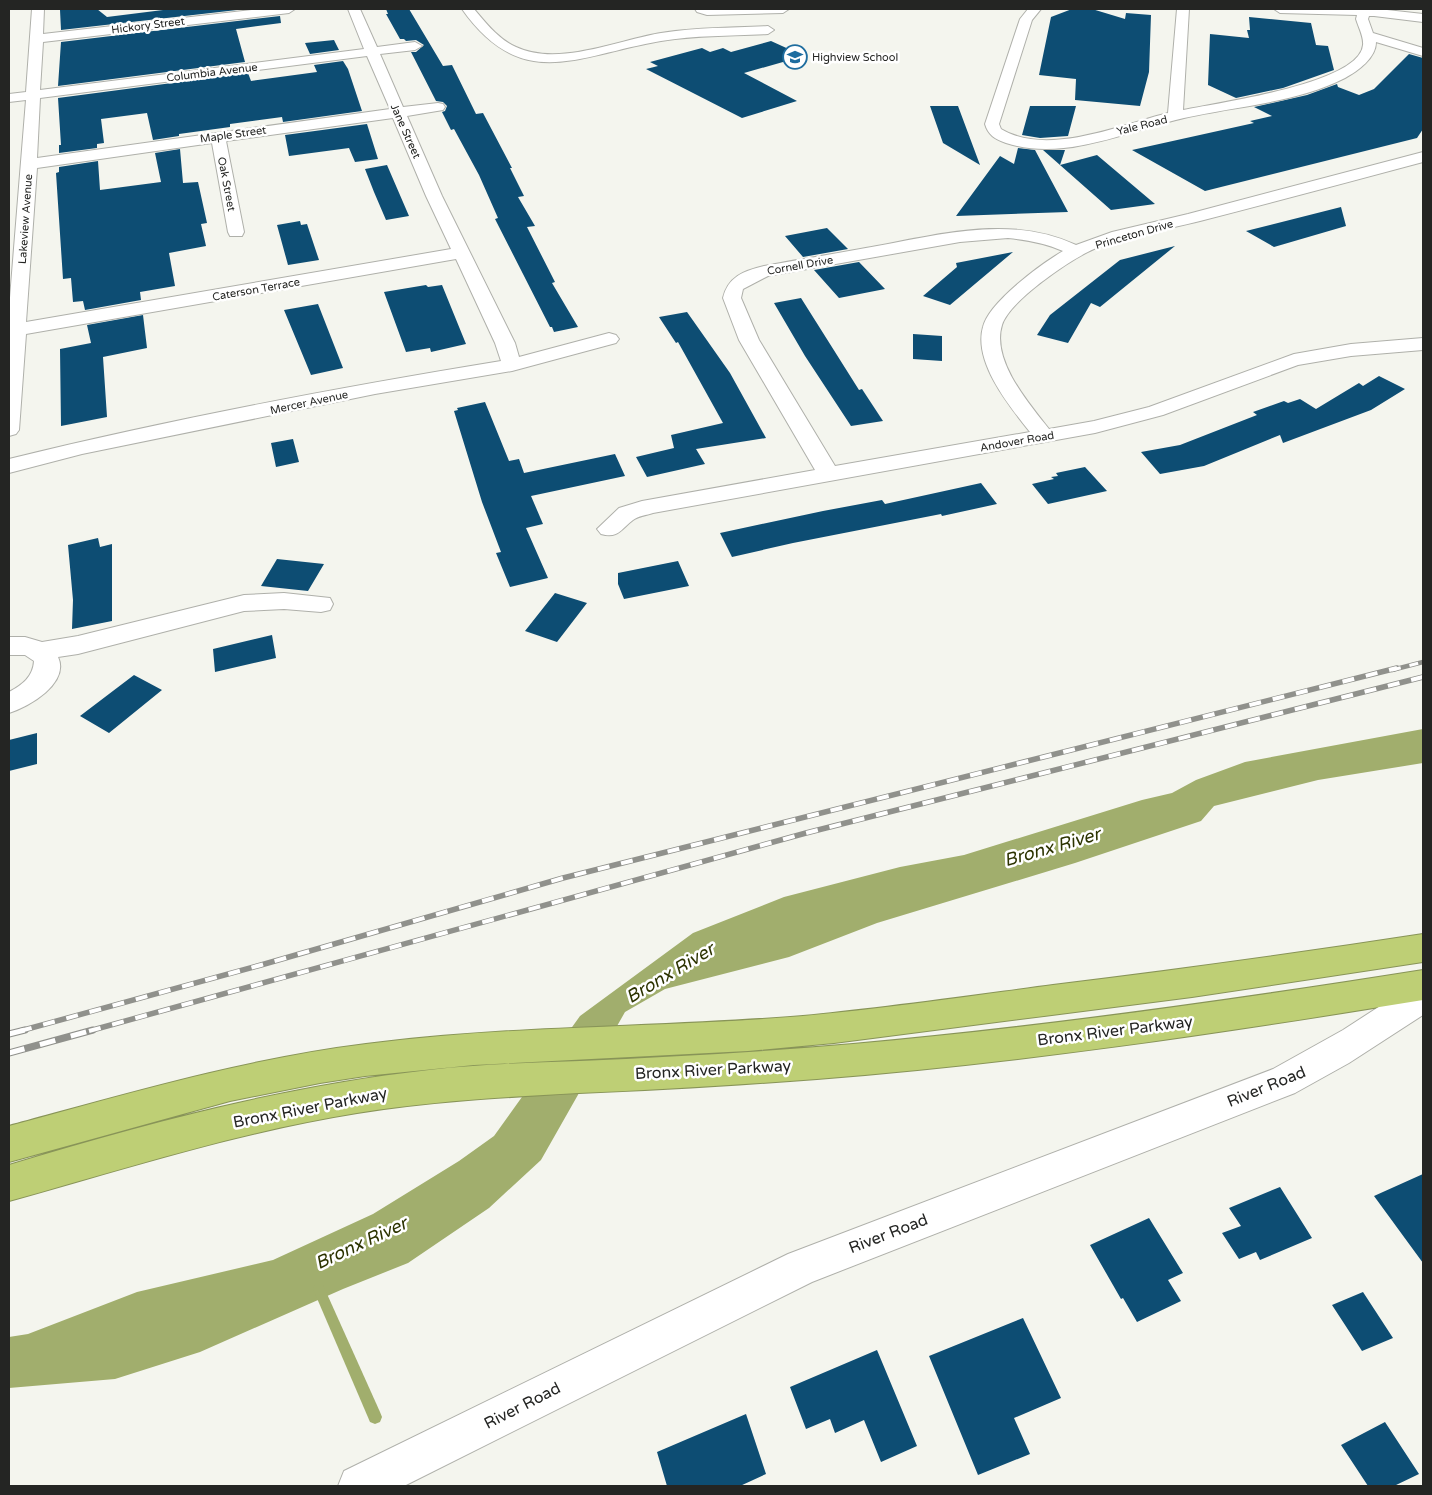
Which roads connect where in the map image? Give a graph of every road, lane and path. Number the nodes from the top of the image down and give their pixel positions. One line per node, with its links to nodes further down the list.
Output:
1 (38, 9): 15 (street, Lakeview Avenue)
2 (289, 9): 15 (street, Hickory Street)
3 (354, 9): 19 (street, Jane Street)
4 (468, 9): 18 (street)
5 (701, 9): 6 (street)
6 (783, 9)
7 (1034, 9): 28 (street, Yale Road)
8 (1183, 9): 23 (street)
9 (1280, 9): 10 (street)
10 (1365, 10): 11 (street); 14 (street, Yale Road)
11 (1423, 18)
12 (768, 30): 13 (street)
13 (742, 32): 16 (street); 16 (street)
14 (1368, 36): 20 (street); 26 (street, Yale Road)
15 (37, 39): 22 (street, Lakeview Avenue)
16 (670, 42): 18 (street)
17 (415, 46): 19 (street, Columbia Avenue)
18 (623, 46): 21 (street)
19 (371, 51): 22 (street, Columbia Avenue); 27 (street, Jane Street)
20 (1423, 52)
21 (643, 54)
22 (33, 95): 24 (street, Columbia Avenue); 31 (street, Lakeview Avenue)
23 (1177, 96): 26 (street); 28 (street)
24 (9, 98)
25 (438, 107): 27 (street, Maple Street)
26 (1220, 107): 28 (street, Yale Road)
27 (398, 111): 29 (street, Maple Street); 36 (street, Jane Street)
28 (1175, 116)
29 (218, 136): 31 (street, Maple Street); 34 (street, Oak Street)
30 (1423, 156): 35 (street, Princeton Drive)
31 (29, 164): 32 (street, Lakeview Avenue)
32 (26, 206): 33 (street); 37 (street, Lakeview Avenue)
33 (9, 208)
34 (236, 232)
35 (1076, 251): 42 (street, Princeton Drive); 44 (street, Cornell Drive)
36 (461, 253): 37 (street, Caterson Terrace); 40 (street)
37 (13, 330): 41 (street, Lakeview Avenue)
38 (609, 339): 40 (street, Mercer Avenue)
39 (1423, 344): 42 (street, Andover Road)
40 (512, 364): 43 (street, Mercer Avenue)
41 (9, 430)
42 (1044, 436): 44 (street, Andover Road)
43 (9, 466)
44 (828, 473): 45 (street, Andover Road)
45 (609, 529)
46 (321, 604): 48 (street)
47 (9, 646): 48 (street)
48 (40, 651): 49 (street)
49 (9, 703)
50 (1423, 948): 53 (highway)
51 (1423, 985): 54 (highway, Bronx River Parkway)
52 (1423, 996): 55 (street, River Road)
53 (9, 1144)
54 (9, 1183)
55 (359, 1486)

